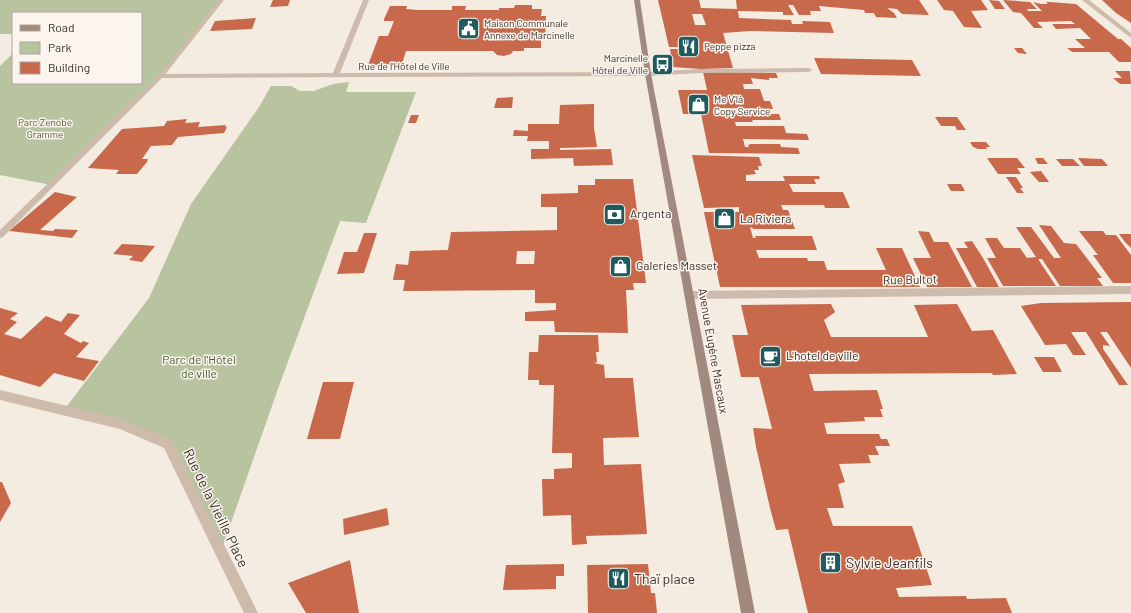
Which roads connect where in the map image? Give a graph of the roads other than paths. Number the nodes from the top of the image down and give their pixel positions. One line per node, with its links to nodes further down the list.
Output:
1 (221, 0): 8 (street)
2 (366, 0): 9 (street)
3 (637, 0): 7 (main road, Avenue Eugène Mascaux)
4 (1085, 0): 5 (street)
5 (1131, 36)
6 (809, 70): 7 (street, Rue de l'Hôtel de Ville)
7 (648, 74): 9 (street, Rue de l'Hôtel de Ville); 12 (main road, Avenue Eugène Mascaux)
8 (160, 76): 9 (street, Rue de l'Hôtel de Ville); 10 (street)
9 (335, 76)
10 (0, 235)
11 (1131, 290): 12 (street, Rue Bultot)
12 (689, 295): 15 (main road, Avenue Eugène Mascaux)
13 (0, 396): 14 (street, Rue de la Vieille Place)
14 (251, 613)
15 (748, 613)

